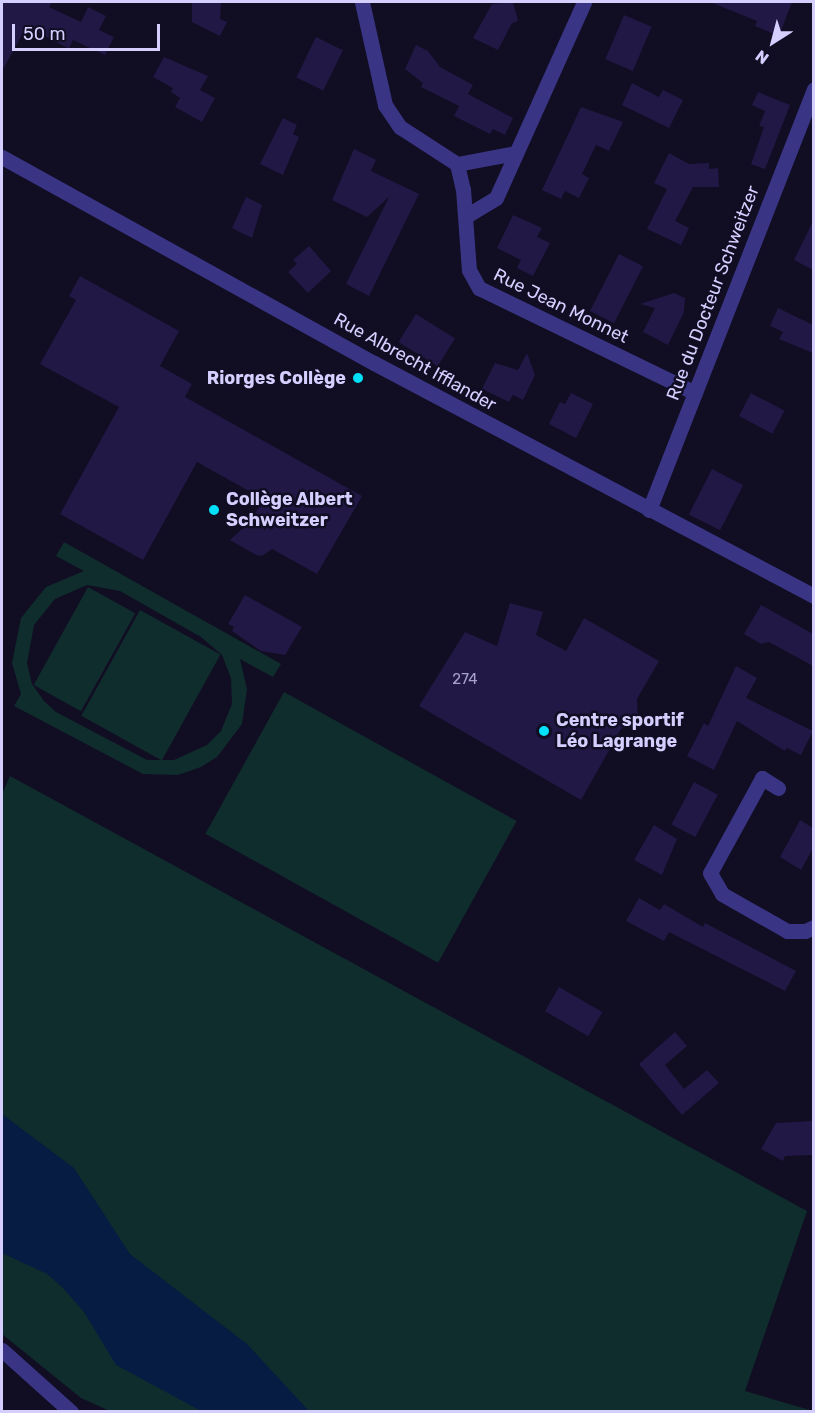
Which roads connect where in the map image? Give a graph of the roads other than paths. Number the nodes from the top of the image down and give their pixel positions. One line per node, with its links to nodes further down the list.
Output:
1 (362, 2): 6 (street)
2 (584, 2): 4 (street)
3 (813, 89): 8 (street, Rue du Docteur Schweitzer)
4 (516, 153): 6 (street); 7 (street)
5 (2, 157): 9 (street, Rue Albrecht Ifflander)
6 (457, 164): 7 (street, Rue Jean Monnet)
7 (466, 216): 8 (street, Rue Jean Monnet)
8 (695, 393): 9 (street, Rue du Docteur Schweitzer)
9 (649, 510): 10 (street, Rue Albrecht Ifflander)
10 (813, 597)
11 (778, 788): 12 (street)
12 (813, 927)
13 (2, 1350): 14 (street)
14 (71, 1412)

